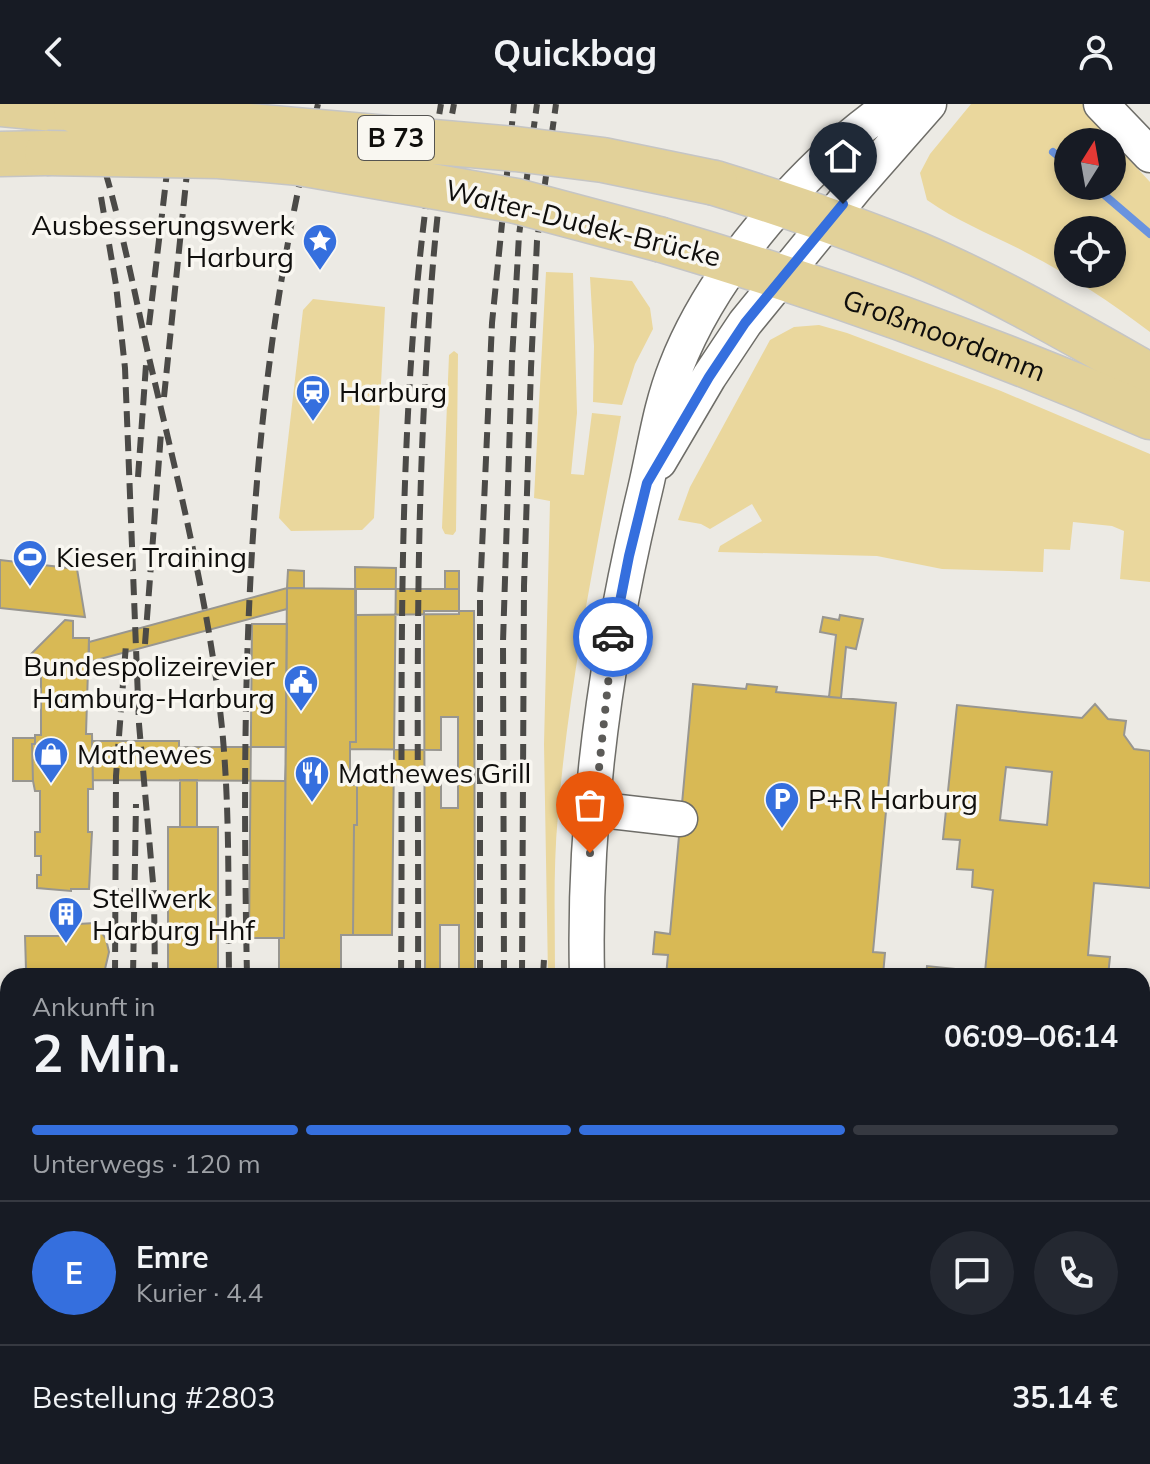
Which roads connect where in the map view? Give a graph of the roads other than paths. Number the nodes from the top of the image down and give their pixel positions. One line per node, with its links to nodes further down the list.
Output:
1 (893, 104): 7 (street)
2 (929, 104): 8 (street)
3 (1101, 104): 6 (street)
4 (12, 107): 7 (main road, Walter-Dudek-Brücke / B 73, bridge)
5 (0, 154): 9 (main road, Walter-Dudek-Brücke / B 73, bridge)
6 (1150, 155)
7 (780, 204): 8 (main road, Großmoordamm / B 73); 9 (street)
8 (829, 221): 10 (street); 11 (main road, Großmoordamm / B 73)
9 (736, 262): 10 (main road, Großmoordamm / B 73); 13 (street)
10 (783, 277): 12 (main road, Großmoordamm / B 73); 13 (street)
11 (1150, 376)
12 (1150, 417)
13 (647, 483): 14 (street)
14 (593, 809): 15 (street); 16 (street)
15 (664, 817)
16 (587, 968)

